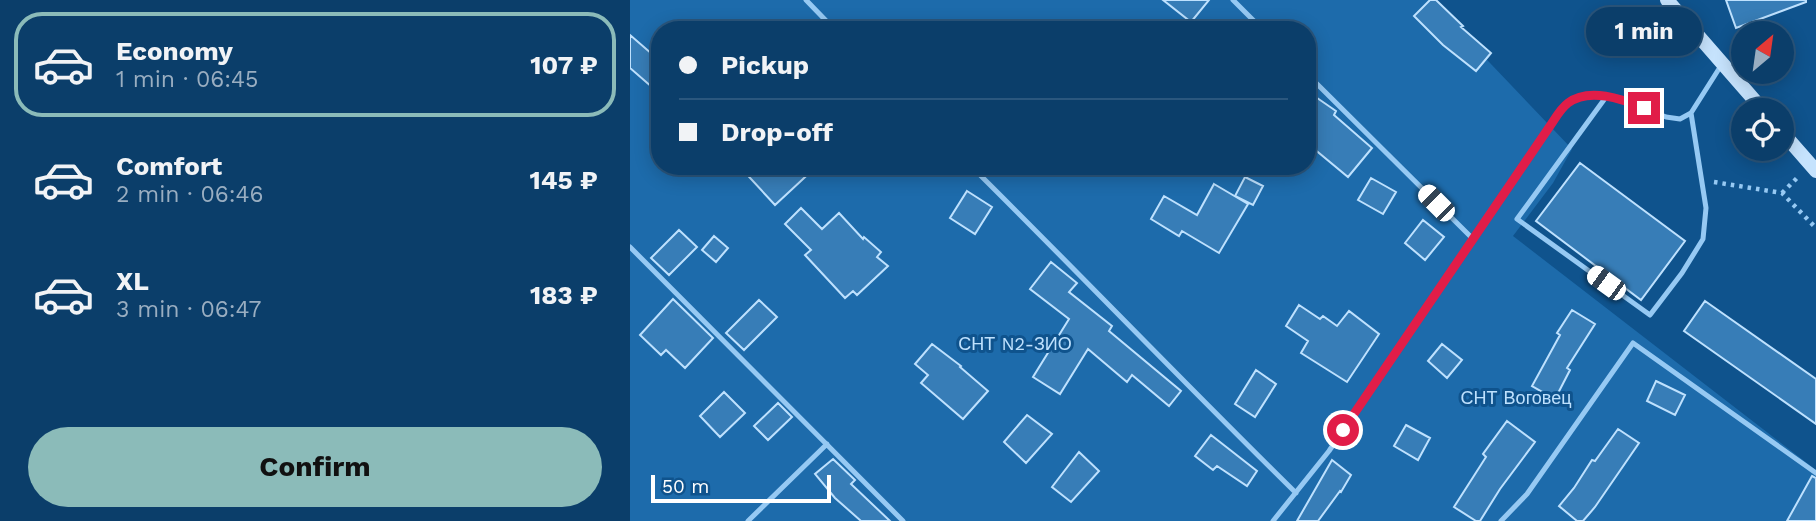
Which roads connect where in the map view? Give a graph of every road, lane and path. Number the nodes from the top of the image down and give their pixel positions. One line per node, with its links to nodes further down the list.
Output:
1 (806, 0): 4 (lane)
2 (1233, 0): 5 (lane)
3 (1667, 0): 6 (main road)
4 (826, 21)
5 (1254, 21)
6 (1723, 64): 9 (main road); 10 (lane)
7 (1316, 83): 16 (lane)
8 (1606, 97): 10 (lane); 14 (lane); 16 (lane)
9 (1753, 98)
10 (1691, 113): 14 (lane)
11 (1794, 146): 12 (main road)
12 (1816, 171)
13 (980, 175): 20 (lane)
14 (1701, 180): 15 (path)
15 (1816, 228)
16 (1473, 239): 20 (lane)
17 (630, 247): 18 (lane)
18 (827, 444): 21 (lane); 22 (lane)
19 (1816, 472): 24 (lane)
20 (1296, 493): 23 (lane)
21 (748, 521)
22 (903, 521)
23 (1273, 521)
24 (1501, 521)

